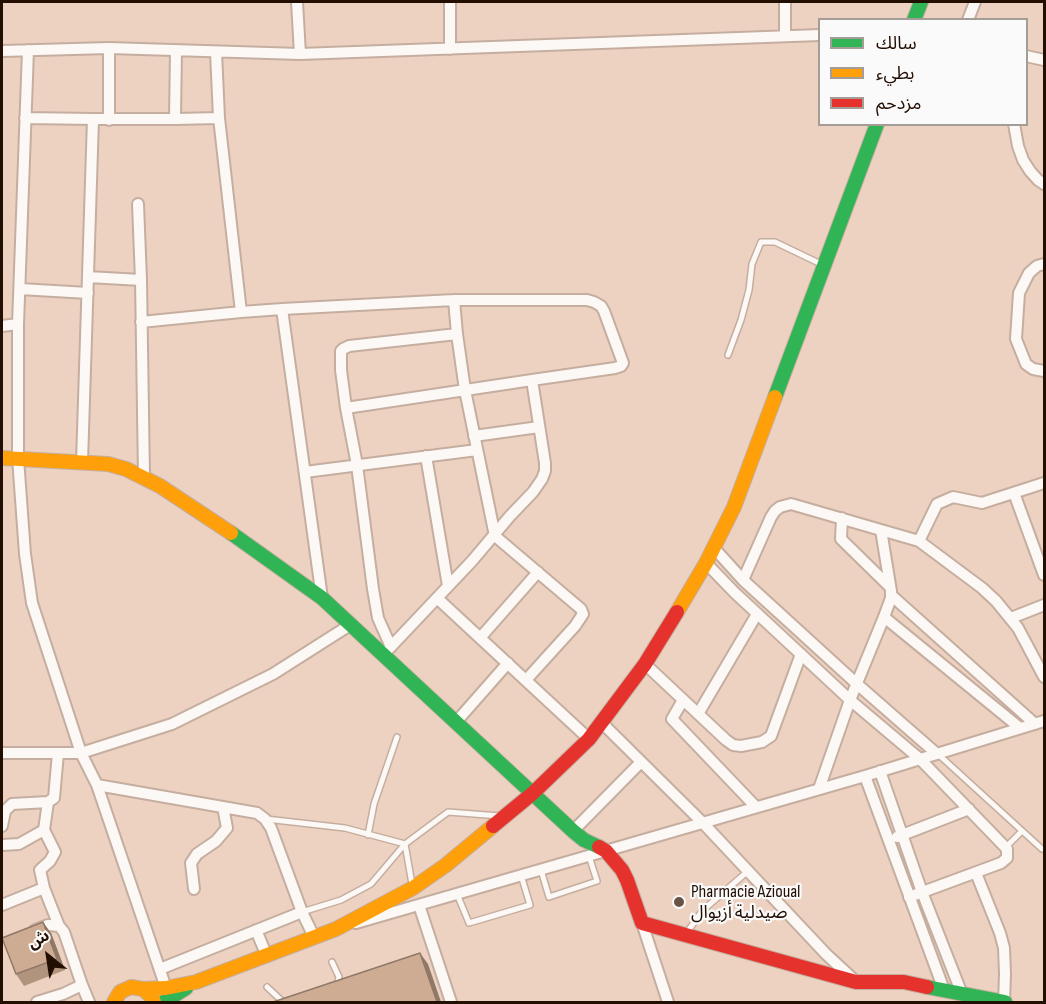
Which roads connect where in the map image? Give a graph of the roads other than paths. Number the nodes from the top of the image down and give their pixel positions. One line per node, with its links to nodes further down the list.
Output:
1 (297, 2): 16 (street)
2 (450, 2): 11 (street)
3 (784, 2): 8 (street)
4 (921, 2): 6 (main road)
5 (975, 2): 7 (street)
6 (915, 18)
7 (969, 18)
8 (785, 36): 9 (street); 11 (street)
9 (818, 36)
10 (109, 48): 12 (street); 13 (street); 23 (street)
11 (450, 49): 16 (street)
12 (28, 50): 14 (street); 19 (street)
13 (176, 50): 15 (street); 22 (street)
14 (2, 51)
15 (216, 52): 16 (street); 20 (street)
16 (300, 54)
17 (1028, 56): 18 (street)
18 (1044, 60)
19 (25, 118): 21 (street); 32 (street)
20 (219, 118): 22 (street); 36 (street)
21 (93, 119): 23 (street); 30 (street)
22 (175, 119): 23 (street)
23 (109, 120)
24 (876, 126): 29 (main road)
25 (1014, 126): 26 (street)
26 (1044, 184)
27 (138, 204): 31 (street)
28 (1044, 264): 42 (street)
29 (825, 266): 41 (lane); 62 (main road)
30 (88, 277): 31 (street); 33 (street)
31 (141, 280): 37 (street)
32 (20, 289): 33 (street); 38 (street)
33 (88, 293): 52 (street)
34 (454, 300): 35 (street); 40 (street); 43 (street)
35 (282, 309): 36 (street); 54 (street)
36 (241, 312): 37 (street)
37 (141, 322): 55 (street)
38 (18, 324): 39 (street); 51 (street)
39 (2, 326)
40 (457, 334): 44 (street); 45 (street)
41 (728, 355)
42 (1044, 371)
43 (532, 380): 44 (street); 46 (street)
44 (465, 390): 45 (street); 47 (street)
45 (346, 408): 53 (street)
46 (539, 427): 47 (street); 60 (street)
47 (474, 436): 48 (street)
48 (477, 450): 49 (street); 60 (street)
49 (426, 456): 53 (street); 67 (street)
50 (2, 458): 51 (main road)
51 (18, 458): 52 (main road); 95 (street)
52 (82, 462): 55 (main road)
53 (357, 465): 54 (street); 77 (street)
54 (305, 472): 69 (street)
55 (144, 477): 69 (main road)
56 (1044, 483): 57 (street)
57 (1014, 493): 61 (street); 65 (street)
58 (842, 518): 59 (street); 66 (street); 68 (street)
59 (881, 530): 61 (street); 68 (street)
60 (495, 536): 64 (street); 67 (street)
61 (919, 541): 74 (street)
62 (714, 548): 63 (main road); 66 (street)
63 (706, 563): 72 (street); 80 (main road)
64 (538, 572): 76 (street); 82 (street)
65 (1044, 575)
66 (743, 580): 83 (street)
67 (448, 586): 70 (street)
68 (890, 591): 73 (street); 89 (street)
69 (322, 598): 75 (main road)
70 (437, 598): 76 (street); 77 (street)
71 (1044, 605): 74 (street)
72 (757, 614): 78 (street); 86 (street)
73 (884, 617): 83 (street); 90 (street)
74 (1011, 618): 81 (street)
75 (350, 625): 77 (main road); 95 (street)
76 (480, 638): 79 (street)
77 (387, 651): 87 (main road)
78 (801, 654): 85 (street); 86 (street)
79 (508, 663): 82 (street); 87 (street)
80 (645, 664): 84 (street); 88 (main road)
81 (1044, 677)
82 (526, 680): 92 (street)
83 (856, 684): 85 (street); 96 (street)
84 (683, 700): 86 (street); 106 (street)
85 (850, 700): 97 (street); 102 (street)
86 (699, 714)
87 (456, 722): 103 (main road)
88 (601, 722): 92 (main road); 98 (street)
89 (1040, 722): 90 (street)
90 (1020, 729): 96 (street)
91 (397, 737): 115 (lane)
92 (589, 739): 103 (main road)
93 (2, 753): 94 (street)
94 (58, 753): 95 (street); 104 (street)
95 (81, 753): 101 (street)
96 (937, 754): 97 (street); 114 (lane)
97 (921, 759): 99 (street); 107 (street)
98 (641, 762): 110 (street); 113 (street)
99 (880, 771): 100 (street); 116 (street)
100 (865, 776): 102 (street); 117 (street)
101 (97, 785): 105 (street); 146 (street)
102 (819, 789): 106 (street)
103 (533, 793): 108 (main road); 113 (main road)
104 (48, 802): 111 (street); 112 (street)
105 (223, 807): 109 (street); 130 (street)
106 (756, 807): 110 (street)
107 (969, 809): 116 (street); 120 (street)
108 (505, 817): 118 (lane); 129 (main road)
109 (265, 819): 115 (lane); 136 (street)
110 (703, 823): 122 (street); 125 (street)
111 (2, 826)
112 (44, 830): 119 (street); 128 (street)
113 (573, 831): 122 (main road)
114 (1022, 831): 120 (lane); 121 (lane)
115 (368, 835): 118 (lane)
116 (902, 835): 117 (street); 131 (street)
117 (888, 840): 133 (street)
118 (405, 844): 129 (lane); 136 (lane)
119 (2, 845)
120 (1006, 847): 126 (street)
121 (1041, 849)
122 (606, 851): 123 (street); 137 (main road)
123 (589, 856): 124 (street); 124 (lane)
124 (541, 870): 127 (street)
125 (748, 871): 142 (lane); 148 (street)
126 (976, 873): 131 (street); 164 (street)
127 (521, 875): 132 (street); 132 (lane)
128 (44, 888): 134 (street); 138 (street)
129 (413, 888): 139 (main road)
130 (194, 889)
131 (922, 892): 133 (street); 155 (street)
132 (457, 894): 135 (street)
133 (909, 897): 154 (street)
134 (2, 905)
135 (419, 905): 139 (street); 162 (street)
136 (302, 912): 140 (street); 143 (street)
137 (642, 923): 142 (main road); 163 (street)
138 (59, 926): 141 (street); 149 (street)
139 (336, 929): 143 (main road)
140 (256, 930): 144 (street); 146 (street)
141 (28, 933)
142 (685, 935): 148 (main road)
143 (314, 937): 144 (main road)
144 (266, 954): 147 (main road)
145 (332, 962): 153 (lane)
146 (160, 969): 150 (street)
147 (196, 982): 150 (main road); 160 (main road)
148 (856, 982): 154 (main road)
149 (82, 985): 157 (street); 158 (street)
150 (166, 987): 152 (main road)
151 (267, 987): 161 (lane)
152 (143, 989): 156 (main road); 159 (main road)
153 (326, 990)
154 (944, 990): 155 (main road)
155 (962, 994): 164 (main road)
156 (112, 1001)
157 (38, 1002)
158 (89, 1002)
159 (154, 1002)
160 (164, 1002)
161 (295, 1002)
162 (451, 1002)
163 (668, 1002)
164 (1004, 1002)

